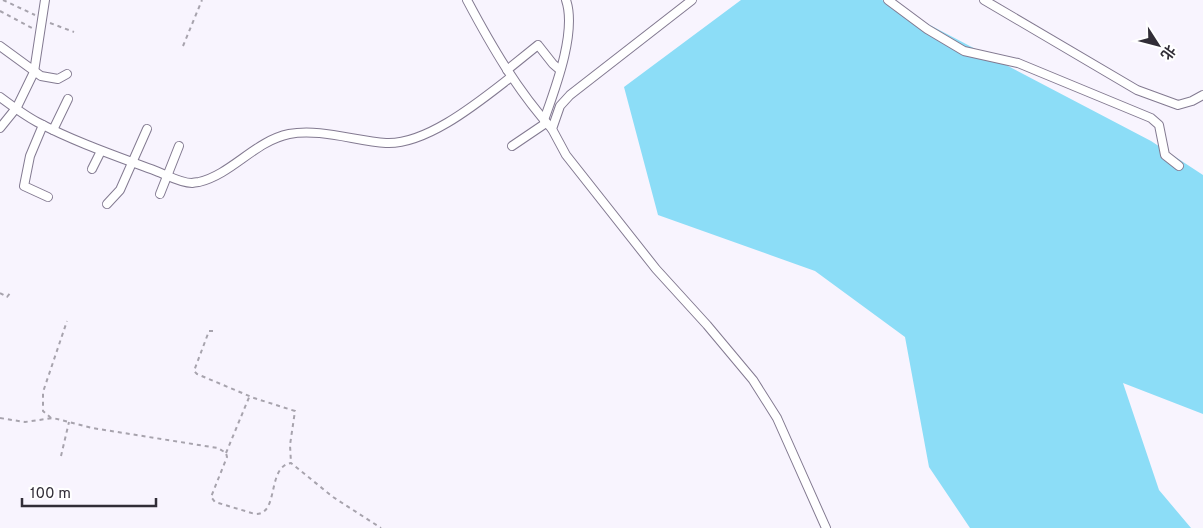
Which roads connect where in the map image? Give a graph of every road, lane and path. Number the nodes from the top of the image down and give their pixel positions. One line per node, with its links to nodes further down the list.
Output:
1 (45, 0): 9 (street)
2 (202, 0): 11 (path)
3 (467, 0): 14 (street)
4 (566, 0): 12 (street)
5 (692, 0): 23 (street)
6 (888, 0): 30 (street)
7 (984, 0): 16 (street)
8 (0, 11): 9 (path)
9 (40, 33): 13 (street)
10 (0, 46): 13 (street)
11 (184, 46)
12 (560, 70): 14 (street); 20 (street)
13 (34, 71): 15 (street); 19 (street)
14 (509, 73): 20 (street); 32 (street)
15 (67, 74)
16 (1203, 95)
17 (0, 97): 19 (street)
18 (68, 100): 24 (street)
19 (16, 109): 21 (street); 22 (street)
20 (545, 121): 23 (street); 27 (street)
21 (43, 125): 24 (street); 34 (street)
22 (0, 128)
23 (552, 129): 48 (street)
24 (53, 130): 28 (street)
25 (147, 130): 29 (street)
26 (178, 146): 32 (street)
27 (512, 146)
28 (101, 151): 29 (street); 31 (street)
29 (133, 163): 32 (street); 35 (street)
30 (1179, 166)
31 (92, 169)
32 (168, 176): 33 (street)
33 (160, 194)
34 (48, 197)
35 (107, 204)
36 (12, 292): 37 (path)
37 (0, 293)
38 (67, 321): 42 (path)
39 (213, 330): 40 (path)
40 (250, 396): 44 (path); 46 (path)
41 (0, 418): 42 (path)
42 (51, 418): 43 (path)
43 (69, 422): 44 (path); 45 (path)
44 (226, 453): 46 (path)
45 (61, 456)
46 (291, 463): 47 (path)
47 (381, 528)
48 (826, 528)

